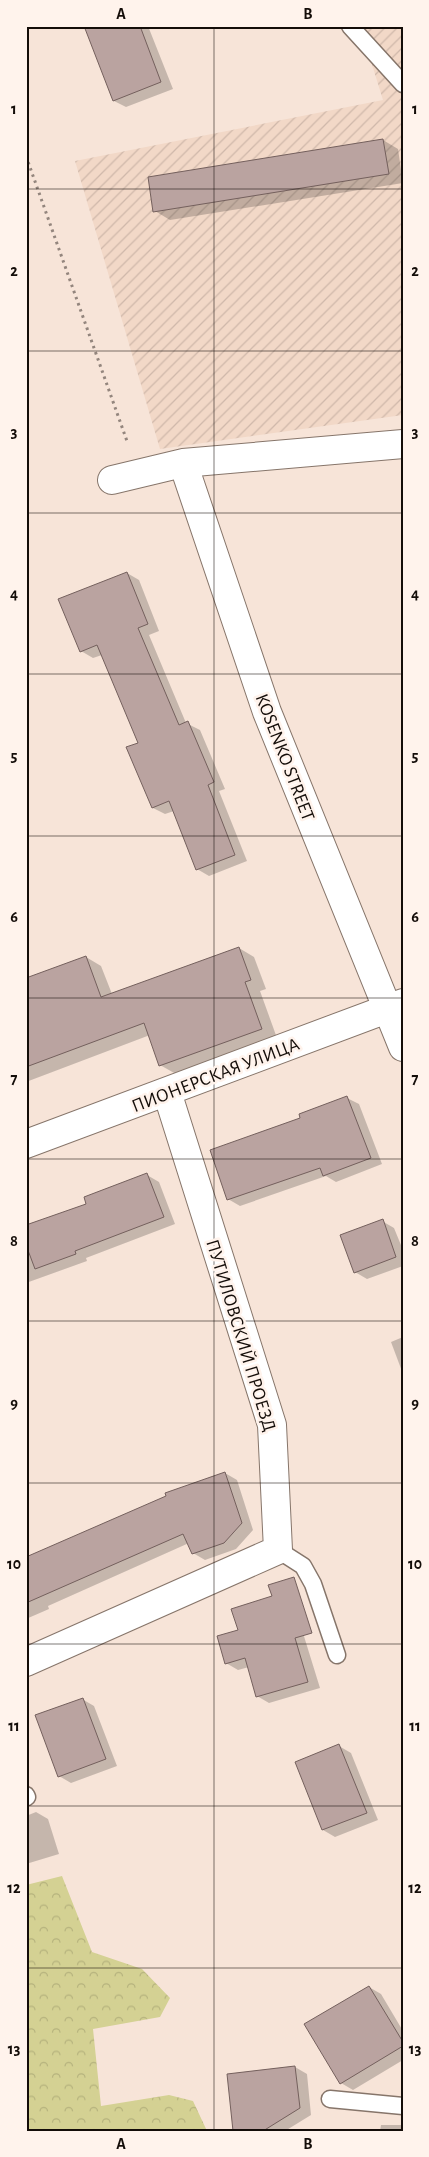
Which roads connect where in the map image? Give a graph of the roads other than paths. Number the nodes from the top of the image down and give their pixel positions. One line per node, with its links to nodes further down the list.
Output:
1 (350, 26): 2 (lane)
2 (403, 84)
3 (403, 444): 4 (street)
4 (183, 463): 5 (street); 6 (street, KOSENKO STREET)
5 (112, 480)
6 (395, 1006): 7 (street, KOSENKO STREET); 8 (street, ПИОНЕРСКАЯ УЛИЦА)
7 (403, 1047)
8 (167, 1092): 9 (street, ПИОНЕРСКАЯ УЛИЦА); 10 (street, ПУТИЛОВСКИЙ ПРОЕЗД)
9 (26, 1144)
10 (278, 1550): 11 (lane); 12 (street)
11 (337, 1655)
12 (26, 1662)
13 (330, 2099): 14 (lane)
14 (403, 2106)

